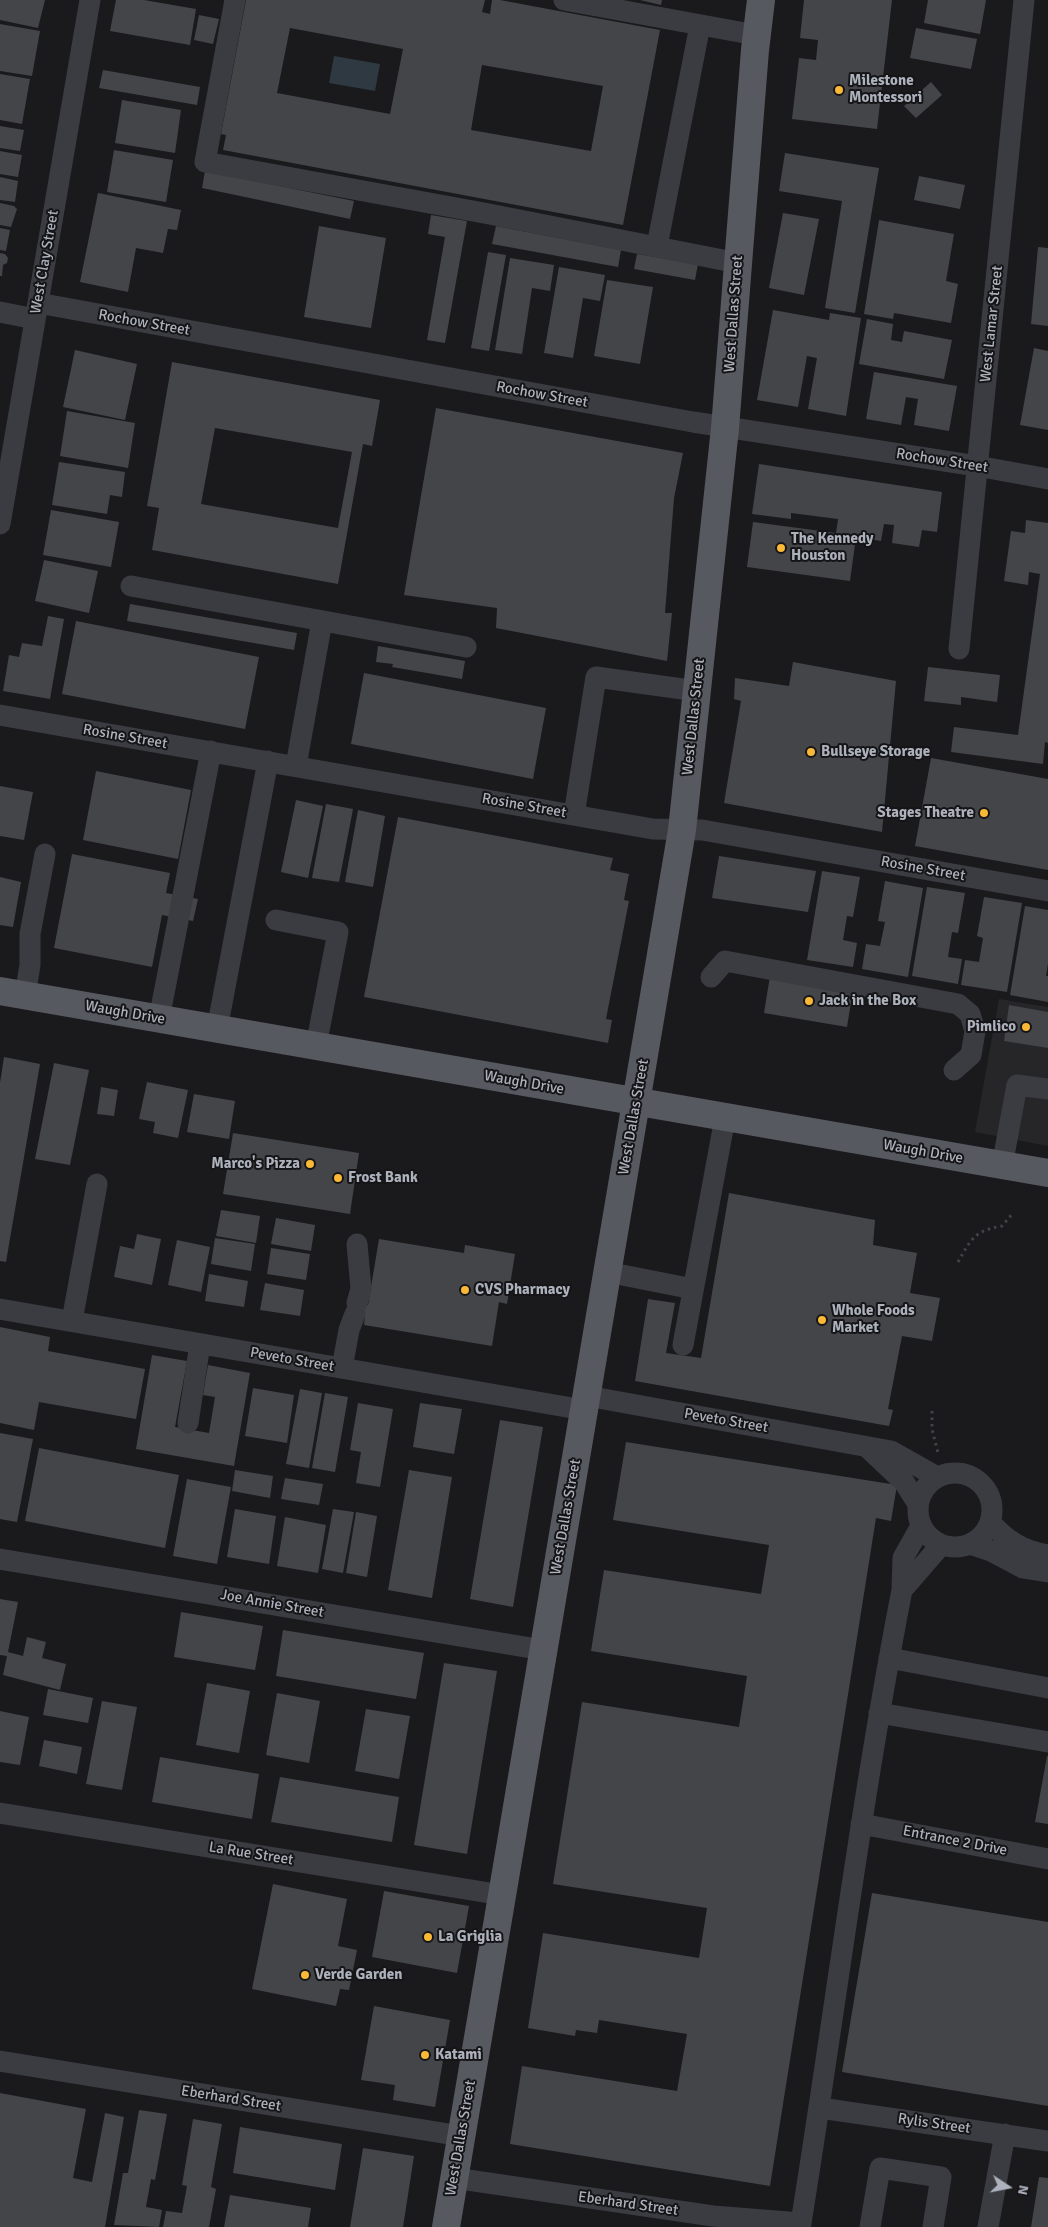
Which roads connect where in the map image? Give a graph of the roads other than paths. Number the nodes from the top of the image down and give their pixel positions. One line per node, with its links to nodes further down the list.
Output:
1 (90, 0): 10 (street, West Clay Street)
2 (235, 0): 8 (street)
3 (564, 0): 6 (street)
4 (761, 0): 7 (main road, West Dallas Street)
5 (1024, 0): 14 (street, West Lamar Street)
6 (700, 25): 7 (street); 8 (street)
7 (756, 35): 9 (main road, West Dallas Street)
8 (657, 246): 9 (street)
9 (738, 263): 12 (main road, West Dallas Street)
10 (36, 311): 11 (street, Rochow Street); 12 (street, Rochow Street); 13 (street, West Clay Street)
11 (0, 312)
12 (725, 428): 14 (street, Rochow Street); 21 (main road, West Dallas Street)
13 (6, 455): 16 (street, West Clay Street)
14 (978, 466): 15 (street, Rochow Street); 20 (street, West Lamar Street)
15 (1048, 479)
16 (0, 524)
17 (131, 586): 18 (street)
18 (322, 621): 19 (street); 25 (street)
19 (466, 647)
20 (959, 648)
21 (697, 691): 26 (street); 27 (main road, West Dallas Street)
22 (0, 715): 23 (street, Rosine Street)
23 (211, 751): 24 (street, Rosine Street); 33 (street)
24 (268, 761): 25 (street, Rosine Street); 34 (street)
25 (296, 766): 26 (street, Rosine Street)
26 (574, 815): 27 (street, Rosine Street)
27 (682, 830): 29 (street, Rosine Street); 38 (main road, West Dallas Street)
28 (45, 854): 32 (street)
29 (1048, 891)
30 (276, 920): 35 (street)
31 (711, 977): 36 (street)
32 (12, 994): 33 (main road, Waugh Drive)
33 (159, 1019): 34 (main road, Waugh Drive)
34 (217, 1029): 35 (main road, Waugh Drive)
35 (316, 1046): 38 (main road, Waugh Drive)
36 (954, 1070)
37 (1048, 1089): 40 (street)
38 (636, 1103): 39 (main road, Waugh Drive); 44 (main road, West Dallas Street)
39 (725, 1118): 40 (main road, Waugh Drive); 45 (street)
40 (1002, 1166): 41 (main road, Waugh Drive)
41 (1048, 1173)
42 (97, 1184): 47 (street)
43 (357, 1244): 50 (street)
44 (607, 1272): 45 (street); 51 (main road, West Dallas Street)
45 (693, 1289): 49 (street)
46 (0, 1309): 47 (street, Peveto Street)
47 (72, 1321): 48 (street, Peveto Street)
48 (200, 1344): 50 (street, Peveto Street); 52 (street)
49 (683, 1345)
50 (342, 1368): 51 (street, Peveto Street)
51 (585, 1403): 53 (street, Peveto Street); 64 (main road, West Dallas Street)
52 (188, 1423)
53 (866, 1446): 54 (street, Peveto Street); 55 (street)
54 (937, 1477): 55 (street); 56 (street)
55 (918, 1504): 57 (street)
56 (990, 1522): 58 (street); 60 (street)
57 (921, 1526): 59 (street); 63 (street)
58 (970, 1544): 59 (street); 62 (street)
59 (941, 1545): 63 (street)
60 (1048, 1555)
61 (0, 1559): 64 (street, Joe Annie Street)
62 (1048, 1572)
63 (902, 1590): 65 (street)
64 (544, 1650): 72 (main road, West Dallas Street)
65 (889, 1658): 66 (street); 67 (street)
66 (1048, 1688)
67 (879, 1712): 68 (street); 70 (street)
68 (1048, 1742)
69 (0, 1813): 72 (street, La Rue Street)
70 (861, 1824): 71 (street, Entrance 2 Drive); 74 (street)
71 (1048, 1858)
72 (502, 1895): 76 (main road, West Dallas Street)
73 (0, 2061): 76 (street, Eberhard Street)
74 (820, 2108): 75 (street, Rylis Street); 80 (street)
75 (1005, 2134): 77 (street, Rylis Street); 84 (street)
76 (461, 2136): 78 (main road, West Dallas Street)
77 (1048, 2141)
78 (454, 2178): 79 (street, Eberhard Street); 81 (main road, West Dallas Street)
79 (712, 2222): 80 (street, Eberhard Street)
80 (805, 2225)
81 (446, 2227)
82 (870, 2227): 83 (street)
83 (933, 2227)
84 (988, 2227)

